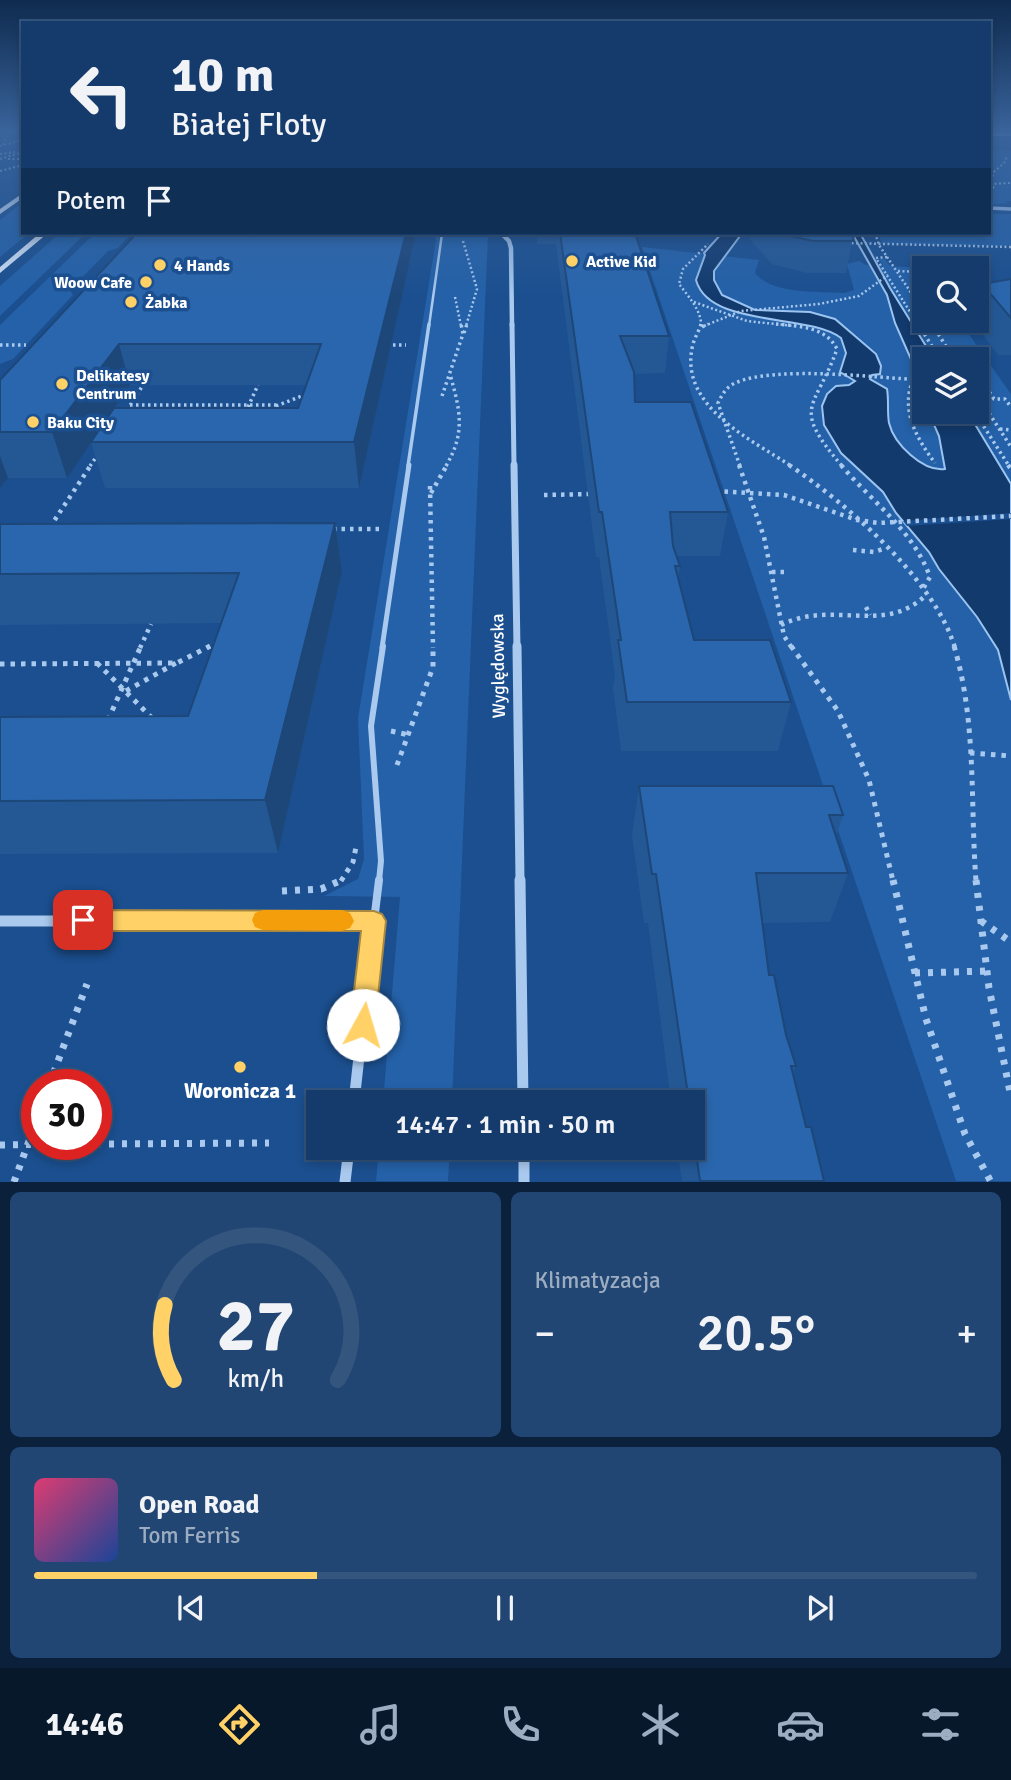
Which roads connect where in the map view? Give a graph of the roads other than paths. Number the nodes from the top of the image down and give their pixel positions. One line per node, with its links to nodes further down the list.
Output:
1 (21, 196): 4 (main road)
2 (991, 208): 3 (street)
3 (1011, 209)
4 (0, 212)
5 (42, 235): 8 (main road)
6 (442, 235): 10 (lane)
7 (503, 235): 12 (street, Wyględowska)
8 (0, 271)
9 (0, 921): 10 (street)
10 (374, 921): 11 (street)
11 (355, 1090)
12 (523, 1090)
13 (348, 1160): 15 (street)
14 (524, 1160): 16 (street)
15 (345, 1181)
16 (524, 1181)

